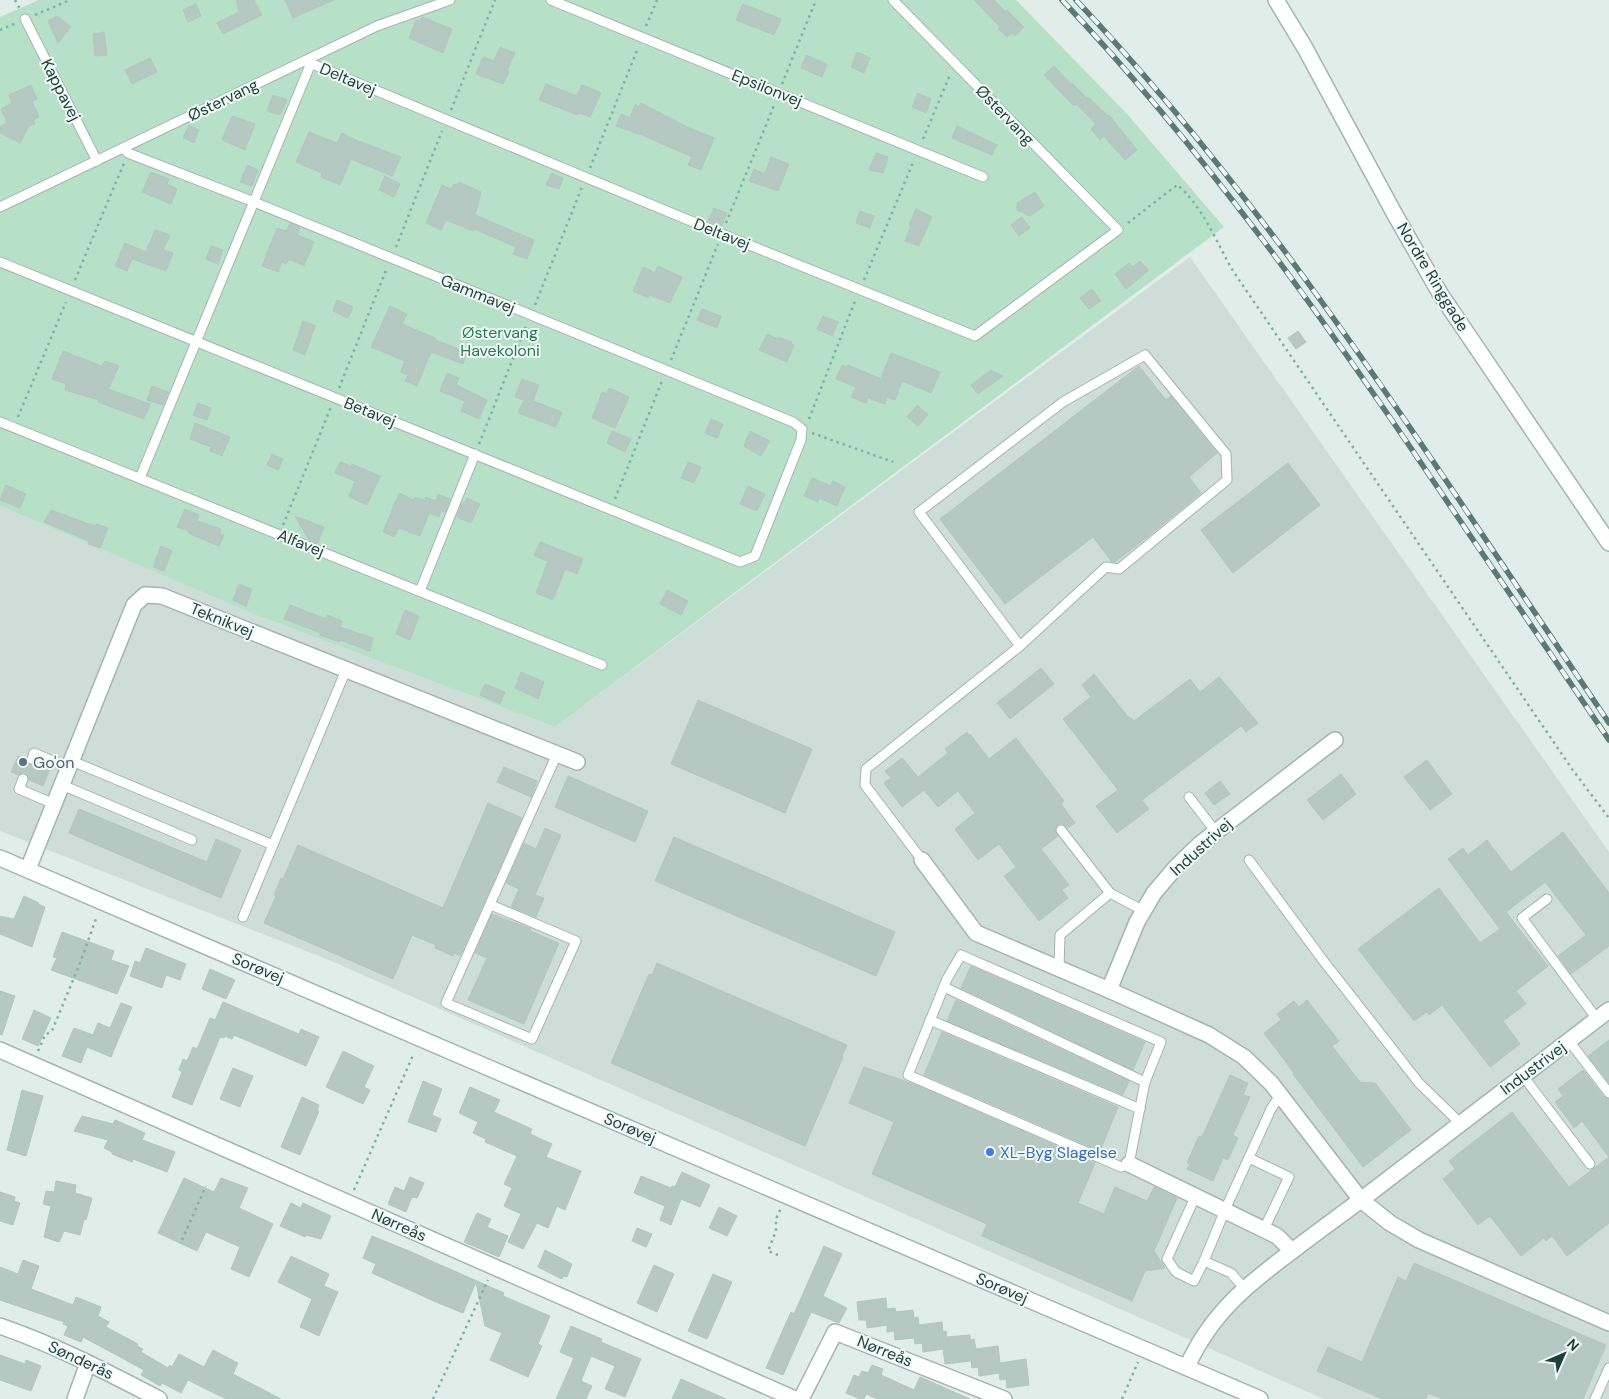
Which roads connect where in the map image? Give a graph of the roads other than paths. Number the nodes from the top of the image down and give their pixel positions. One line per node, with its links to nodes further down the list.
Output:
1 (450, 0): 6 (lane, Østervang)
2 (551, 0): 9 (lane, Epsilonvej)
3 (893, 0): 12 (lane, Østervang)
4 (1276, 0): 18 (street, Nordre Ringgade)
5 (25, 19): 8 (lane, Kappavej)
6 (308, 62): 7 (lane, Østervang); 10 (lane); 12 (lane, Deltavej)
7 (123, 148): 8 (lane, Østervang); 10 (lane, Gammavej)
8 (97, 161): 11 (lane, Østervang)
9 (983, 176)
10 (254, 202): 14 (lane); 19 (lane, Gammavej)
11 (0, 207)
12 (1118, 230)
13 (0, 262): 14 (lane, Betavej)
14 (196, 341): 16 (lane, Betavej); 17 (lane)
15 (0, 422): 17 (lane, Alfavej)
16 (475, 454): 19 (lane, Betavej); 20 (lane)
17 (140, 478): 20 (lane, Alfavej)
18 (1609, 543)
19 (740, 562)
20 (420, 591): 22 (lane, Alfavej)
21 (1020, 646): 21 (lane); 38 (lane)
22 (602, 665)
23 (346, 670): 25 (street, Teknikvej); 28 (street, Teknikvej); 36 (lane)
24 (1335, 740): 34 (street, Industrivej)
25 (557, 754): 27 (street, Teknikvej); 43 (lane)
26 (32, 759): 28 (lane)
27 (576, 762)
28 (70, 764): 30 (street, Teknikvej); 36 (lane)
29 (23, 779): 32 (lane)
30 (62, 786): 32 (street, Teknikvej); 35 (lane)
31 (1189, 797): 34 (lane)
32 (54, 804): 40 (street, Teknikvej)
33 (1061, 830): 41 (lane)
34 (1216, 832): 44 (street, Industrivej)
35 (192, 840)
36 (273, 845): 45 (lane)
37 (0, 858): 40 (street, Sorøvej)
38 (922, 860): 46 (street)
39 (1249, 860): 58 (lane)
40 (28, 870): 72 (street, Sorøvej)
41 (1110, 893): 44 (lane); 46 (lane)
42 (1547, 899): 49 (lane)
43 (491, 905): 43 (lane)
44 (1144, 911): 48 (street, Industrivej)
45 (243, 917)
46 (1059, 968): 48 (street)
47 (944, 987): 50 (lane); 54 (lane); 54 (lane)
48 (1109, 990): 56 (street)
49 (1603, 1015): 51 (street, Industrivej)
50 (930, 1020): 57 (lane); 60 (lane)
51 (1568, 1041): 53 (street, Industrivej); 55 (lane)
52 (1, 1055): 76 (street, Nørreås)
53 (1524, 1076): 58 (street, Industrivej); 61 (lane)
54 (1145, 1082): 57 (lane)
55 (1609, 1093)
56 (1281, 1094): 59 (lane); 63 (street)
57 (1140, 1109): 60 (lane)
58 (1461, 1124): 63 (street, Industrivej)
59 (1249, 1158): 64 (lane); 65 (lane)
60 (1128, 1164): 62 (street)
61 (1590, 1164)
62 (1196, 1195): 64 (street); 67 (lane)
63 (1361, 1200): 66 (street, Industrivej); 69 (street)
64 (1225, 1210): 65 (street); 67 (lane)
65 (1264, 1229): 66 (street)
66 (1292, 1251): 68 (street, Industrivej)
67 (1204, 1261): 68 (lane)
68 (1244, 1288): 72 (street, Industrivej)
69 (1609, 1323)
70 (0, 1326): 71 (street, Sønderås)
71 (88, 1363): 74 (street); 75 (street, Sønderås)
72 (1187, 1367): 79 (street, Sorøvej)
73 (1609, 1368): 80 (lane)
74 (76, 1399)
75 (159, 1399)
76 (795, 1399)
77 (801, 1399): 78 (street, Nørreås)
78 (1004, 1399)
79 (1260, 1399)
80 (1595, 1399)

